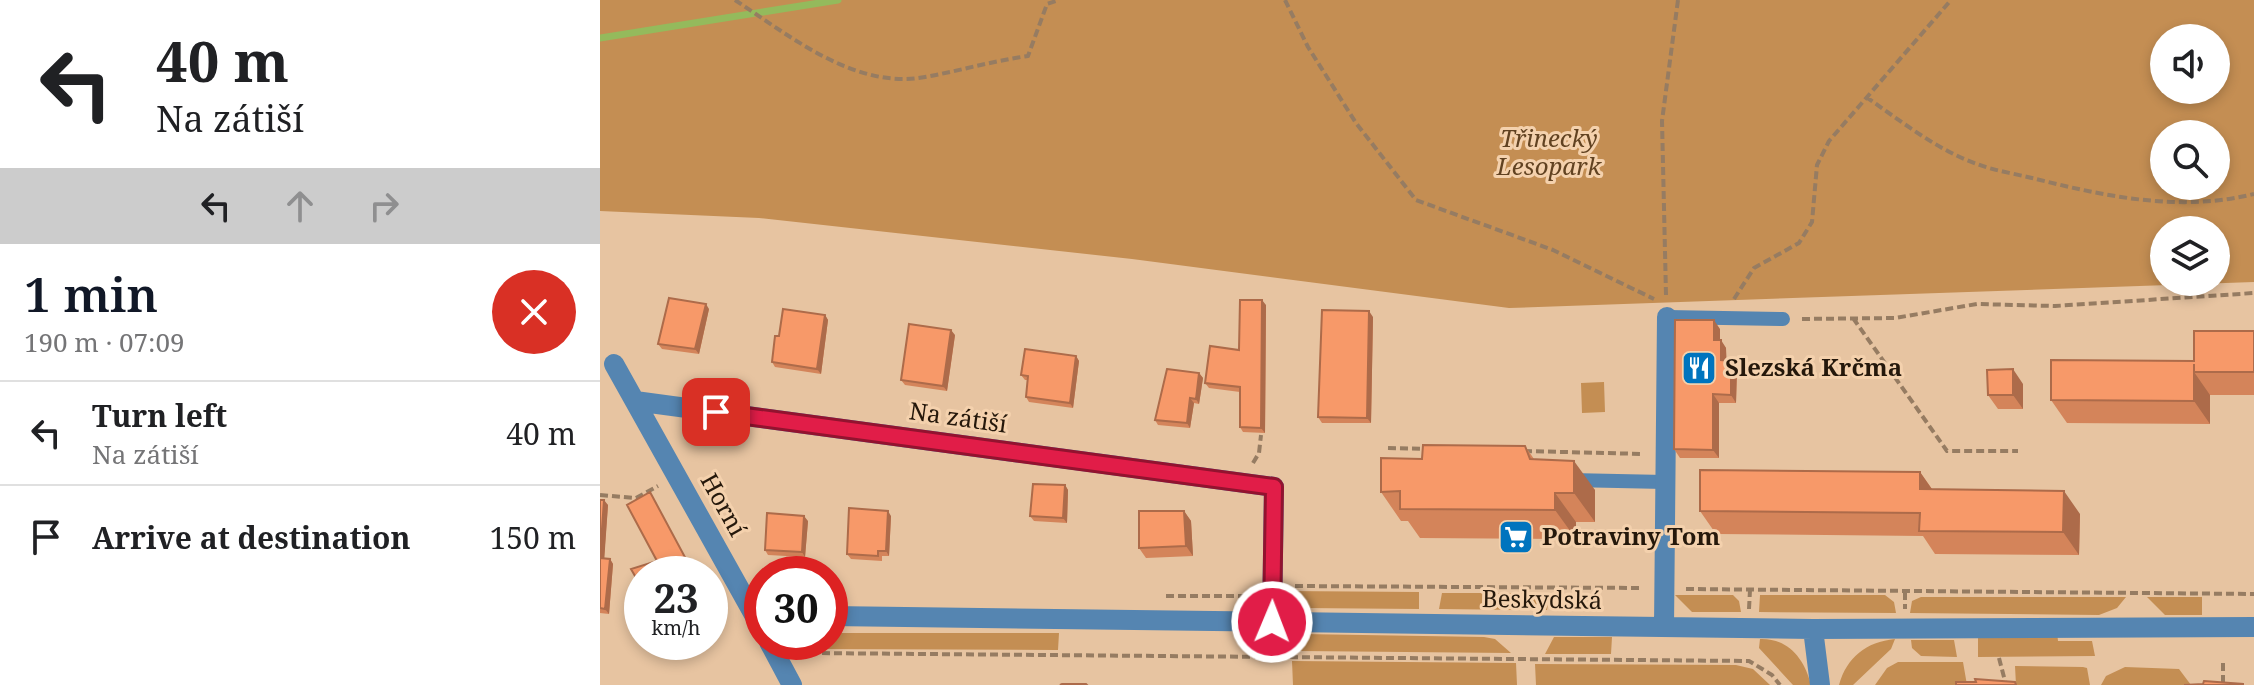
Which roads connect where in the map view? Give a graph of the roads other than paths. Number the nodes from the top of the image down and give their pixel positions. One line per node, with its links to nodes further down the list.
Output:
1 (1667, 317): 2 (lane); 6 (street)
2 (1783, 319)
3 (614, 364): 4 (street, Horní)
4 (635, 401): 7 (street, Horní); 9 (street, Na zátiší)
5 (1555, 479): 6 (lane)
6 (1665, 482): 10 (street)
7 (744, 594)
8 (848, 616): 9 (street, Beskydská)
9 (1272, 622): 10 (street, Beskydská)
10 (1664, 627): 12 (street, Beskydská)
11 (2254, 627): 12 (street, Beskydská)
12 (1813, 629): 15 (street)
13 (779, 660): 14 (street)
14 (792, 685)
15 (1820, 685)

